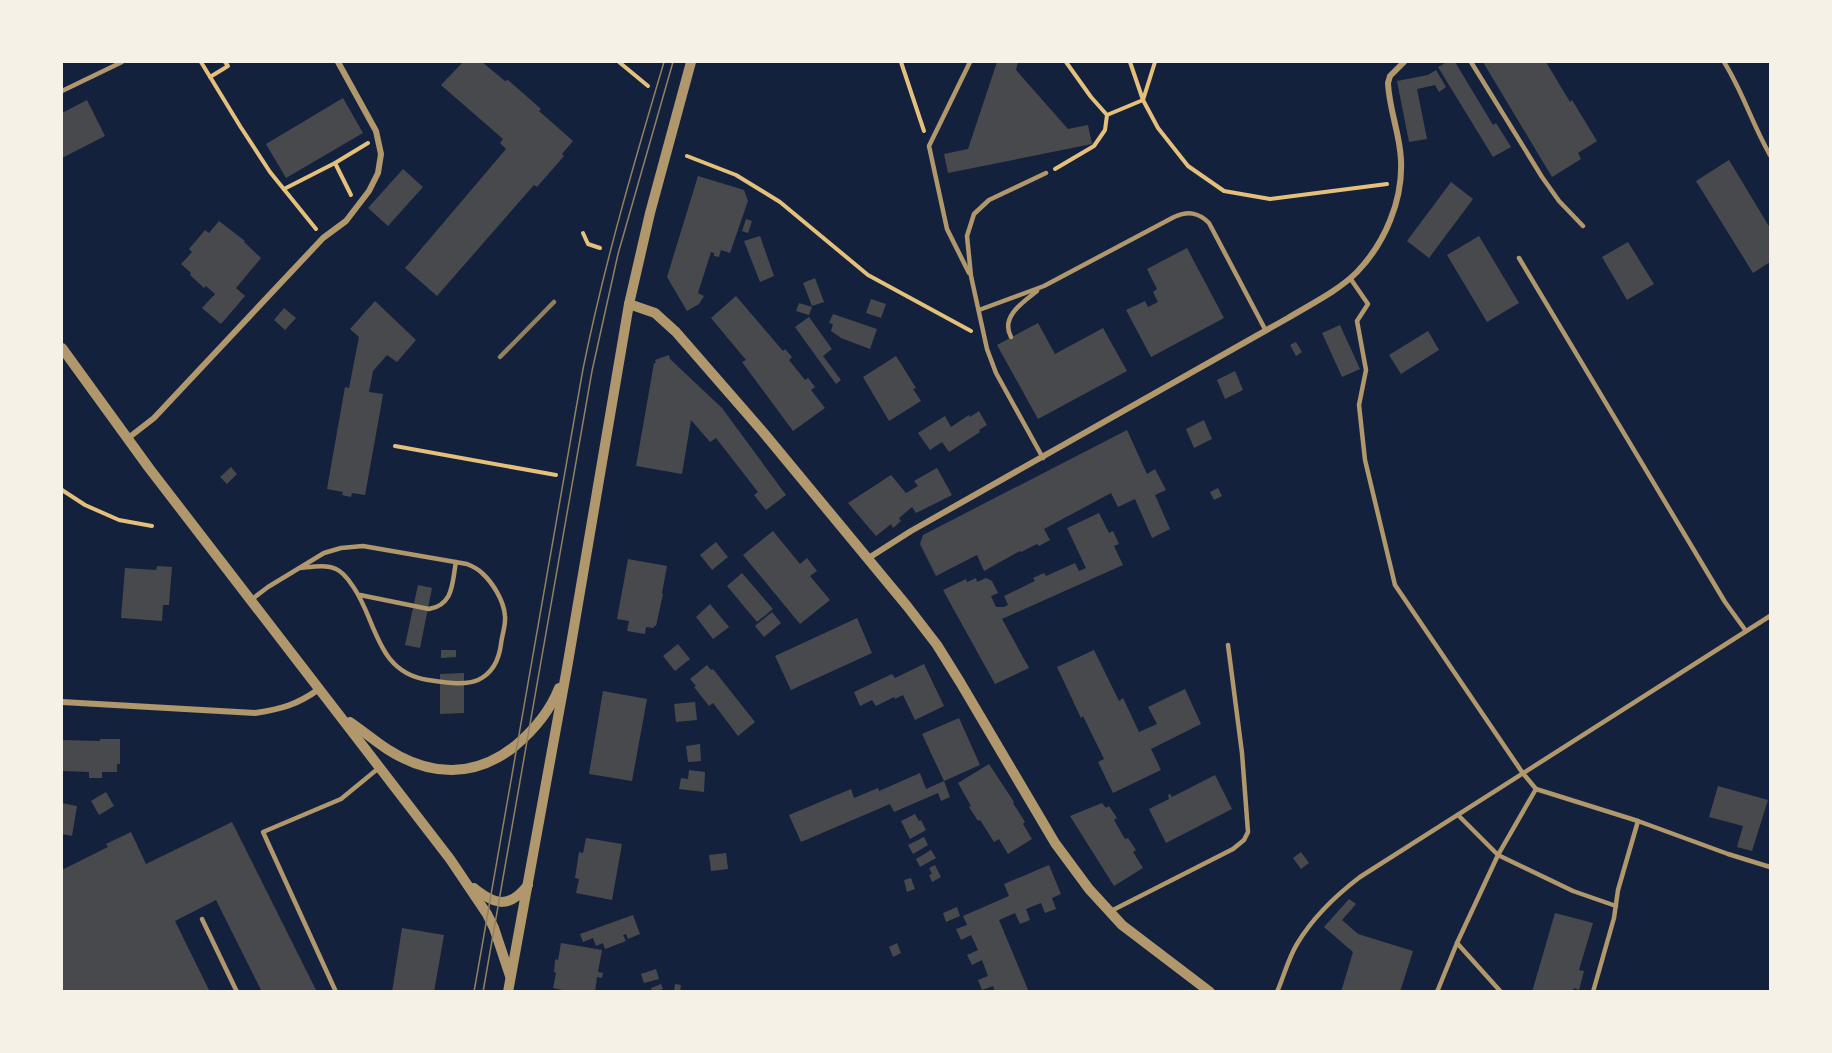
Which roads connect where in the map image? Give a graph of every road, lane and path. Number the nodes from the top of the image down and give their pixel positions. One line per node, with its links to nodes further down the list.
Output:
1 (122, 62): 17 (lane)
2 (201, 62): 15 (path)
3 (225, 62): 15 (path)
4 (338, 62): 31 (street)
5 (619, 62): 16 (path)
6 (691, 62): 37 (street)
7 (901, 62): 21 (path)
8 (970, 62): 21 (lane)
9 (1066, 62): 19 (path)
10 (1130, 62): 18 (path)
11 (1155, 62): 18 (path)
12 (1404, 62): 26 (street)
13 (1471, 62): 29 (lane)
14 (1724, 62): 22 (lane)
15 (210, 76): 27 (path)
16 (648, 86)
17 (62, 92)
18 (1143, 100): 19 (path); 26 (path)
19 (1107, 115): 25 (path)
20 (370, 142): 24 (path)
21 (929, 146): 34 (lane)
22 (1770, 155)
23 (687, 156): 41 (path)
24 (335, 164): 27 (path); 28 (path)
25 (1046, 173): 34 (lane)
26 (1401, 182): 35 (street)
27 (284, 189): 31 (path)
28 (353, 198)
29 (1583, 226)
30 (583, 234): 32 (path)
31 (322, 238): 43 (street)
32 (600, 248)
33 (1519, 258): 55 (lane)
34 (971, 276): 38 (lane)
35 (1350, 277): 39 (street); 62 (lane)
36 (1044, 286): 38 (lane); 39 (lane); 40 (lane)
37 (629, 304): 49 (street); 57 (street)
38 (979, 310): 41 (lane)
39 (1266, 331): 45 (street)
40 (1011, 337)
41 (985, 339): 45 (lane)
42 (62, 348): 43 (street)
43 (127, 439): 53 (street)
44 (395, 446): 46 (path)
45 (1043, 458): 49 (street)
46 (556, 475)
47 (62, 490): 48 (path)
48 (152, 526)
49 (867, 559): 71 (street)
50 (456, 562): 51 (lane); 52 (lane); 52 (lane)
51 (300, 568): 52 (lane); 53 (lane)
52 (360, 595)
53 (251, 600): 58 (street)
54 (1770, 616): 55 (lane)
55 (1746, 631): 62 (lane)
56 (1228, 645): 71 (lane)
57 (567, 668): 60 (street); 69 (street)
58 (320, 689): 59 (street); 60 (street)
59 (62, 702)
60 (340, 714): 61 (street)
61 (380, 767): 68 (street); 76 (lane)
62 (1522, 772): 63 (lane); 64 (lane)
63 (1536, 789): 65 (lane); 66 (lane)
64 (1458, 815): 66 (lane); 79 (lane)
65 (1638, 821): 67 (lane); 70 (lane)
66 (1497, 855): 70 (lane); 73 (lane)
67 (1770, 867)
68 (463, 878): 69 (street); 74 (street)
69 (528, 885): 74 (street)
70 (1616, 906): 82 (lane)
71 (1110, 912): 78 (street)
72 (202, 920): 75 (lane)
73 (1457, 943): 80 (lane); 81 (lane)
74 (511, 979): 77 (street)
75 (237, 992)
76 (336, 992)
77 (508, 992)
78 (1210, 992)
79 (1277, 992)
80 (1437, 992)
81 (1501, 992)
82 (1593, 992)

